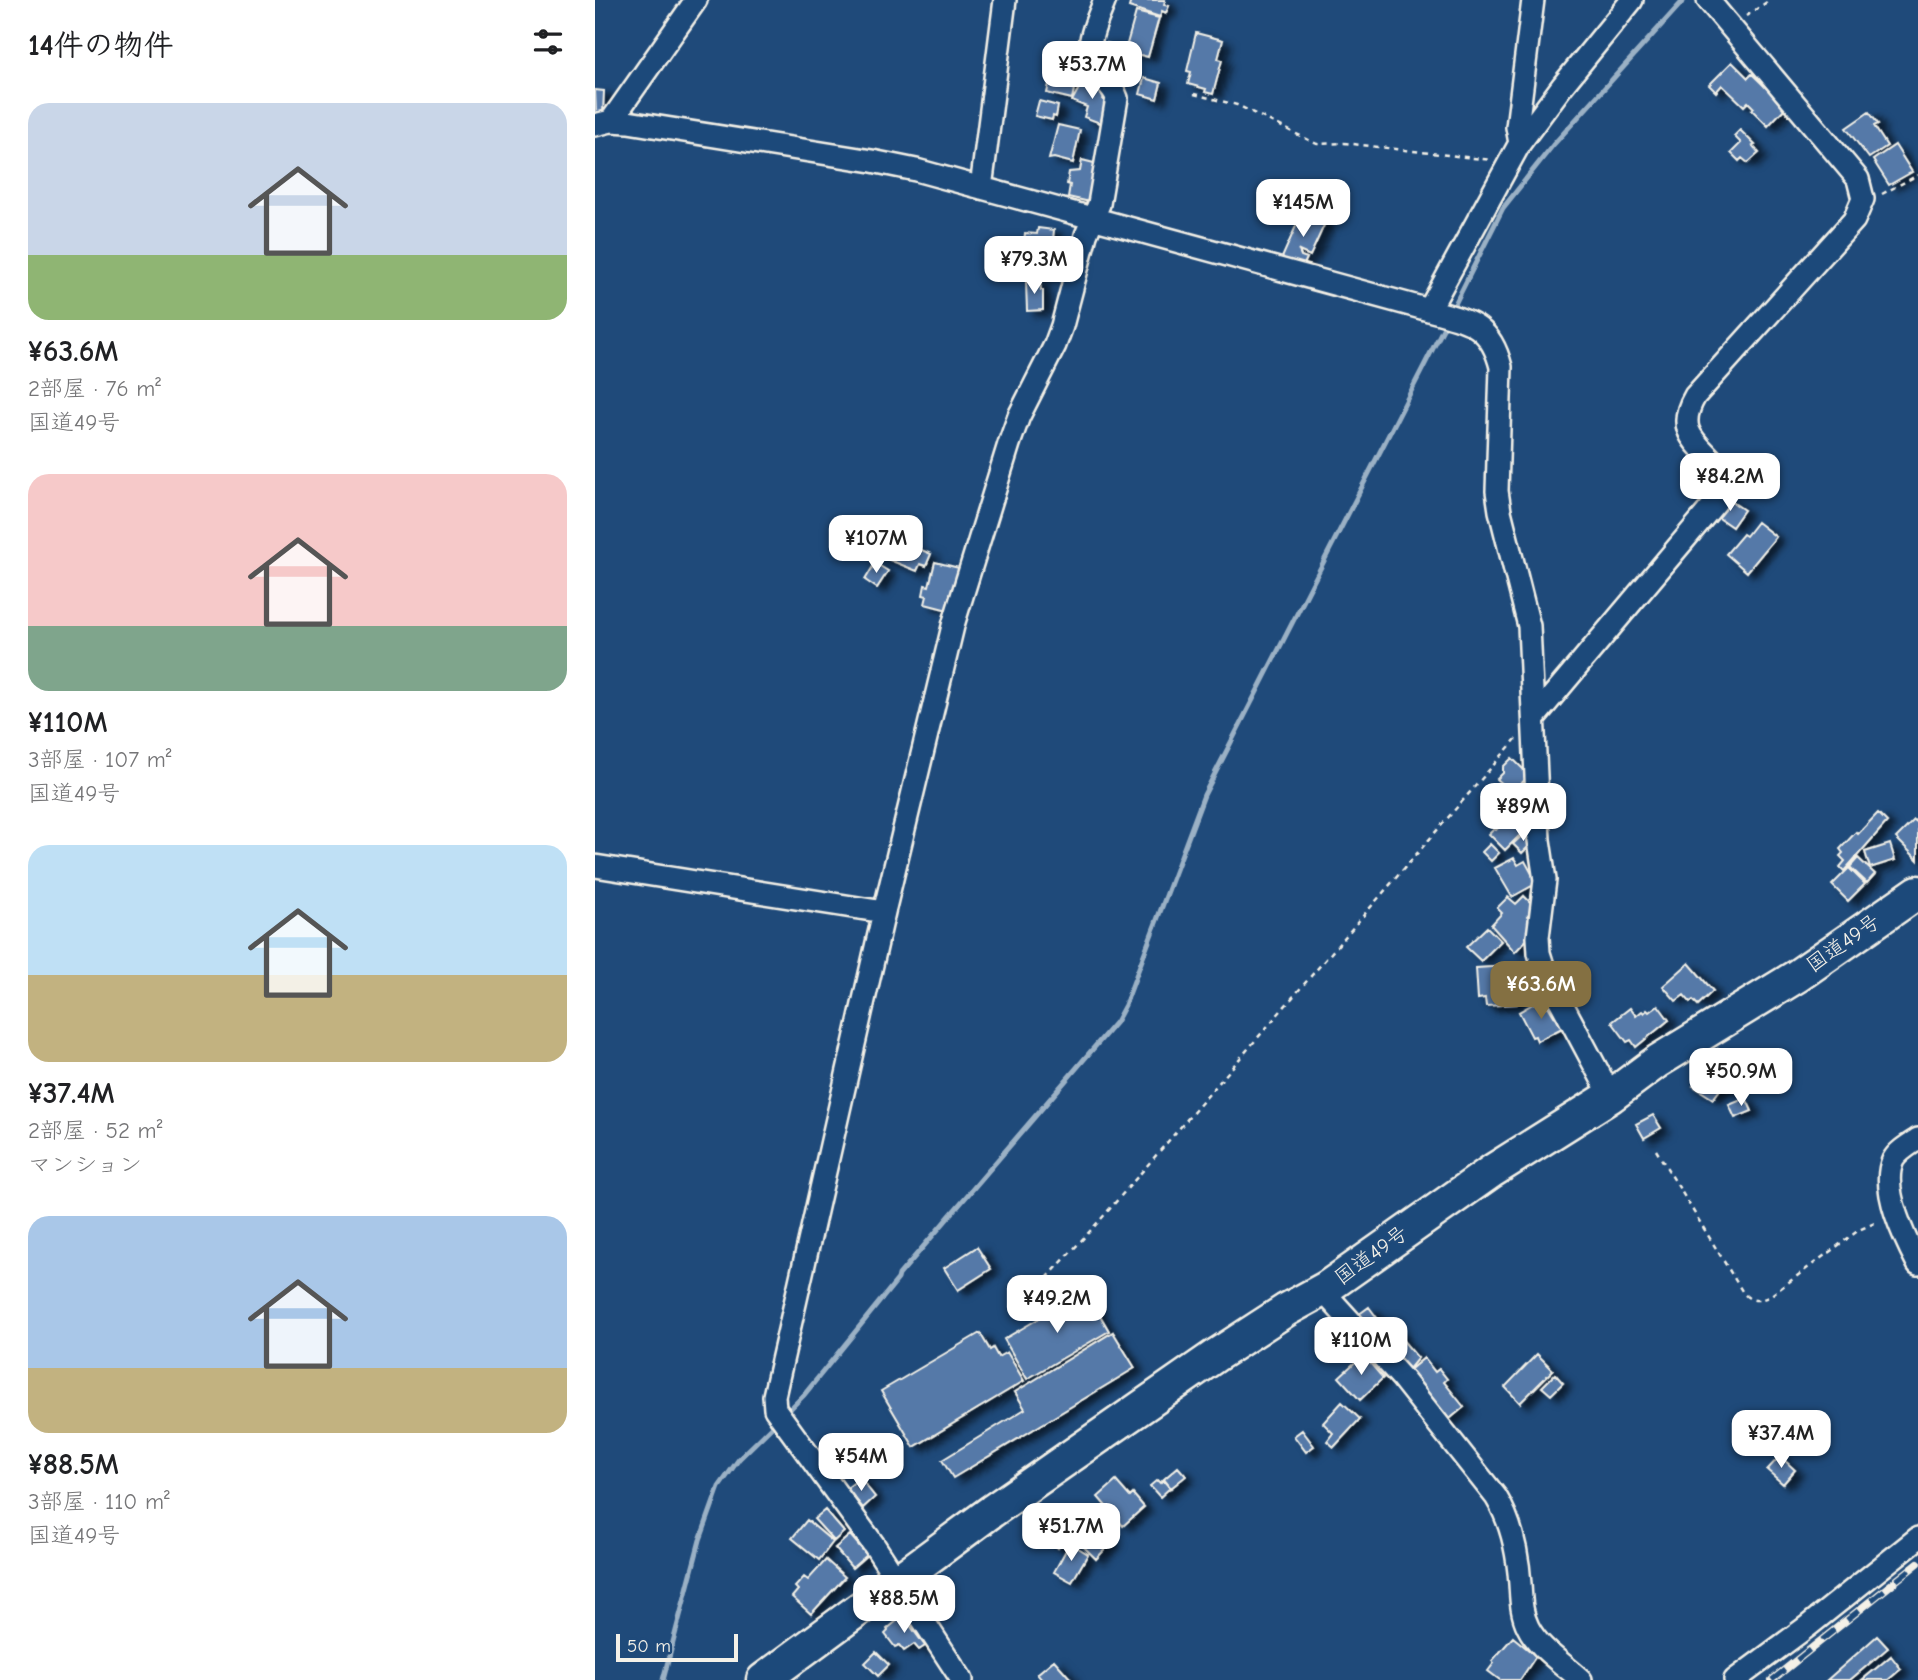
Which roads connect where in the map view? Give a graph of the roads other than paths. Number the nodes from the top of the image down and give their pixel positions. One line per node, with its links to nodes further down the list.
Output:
1 (697, 0): 7 (street)
2 (1005, 0): 9 (street)
3 (1105, 0): 10 (street)
4 (1533, 0): 8 (street)
5 (1632, 0): 8 (street)
6 (1708, 0): 12 (street)
7 (603, 123): 9 (street)
8 (1520, 143): 11 (street)
9 (981, 188): 10 (street)
10 (1093, 220): 11 (street); 15 (street)
11 (1429, 310): 12 (street)
12 (1534, 718): 16 (street)
13 (595, 866): 15 (street)
14 (1918, 892): 16 (highway, 国道49号)
15 (884, 912): 21 (street)
16 (1611, 1096): 19 (highway, 国道49号)
17 (1918, 1139): 18 (street)
18 (1918, 1264)
19 (1326, 1288): 21 (highway, 国道49号); 24 (street)
20 (1918, 1538): 25 (street)
21 (897, 1581): 22 (highway, 国道49号); 23 (street)
22 (763, 1680)
23 (962, 1680)
24 (1581, 1680)
25 (1735, 1680)

